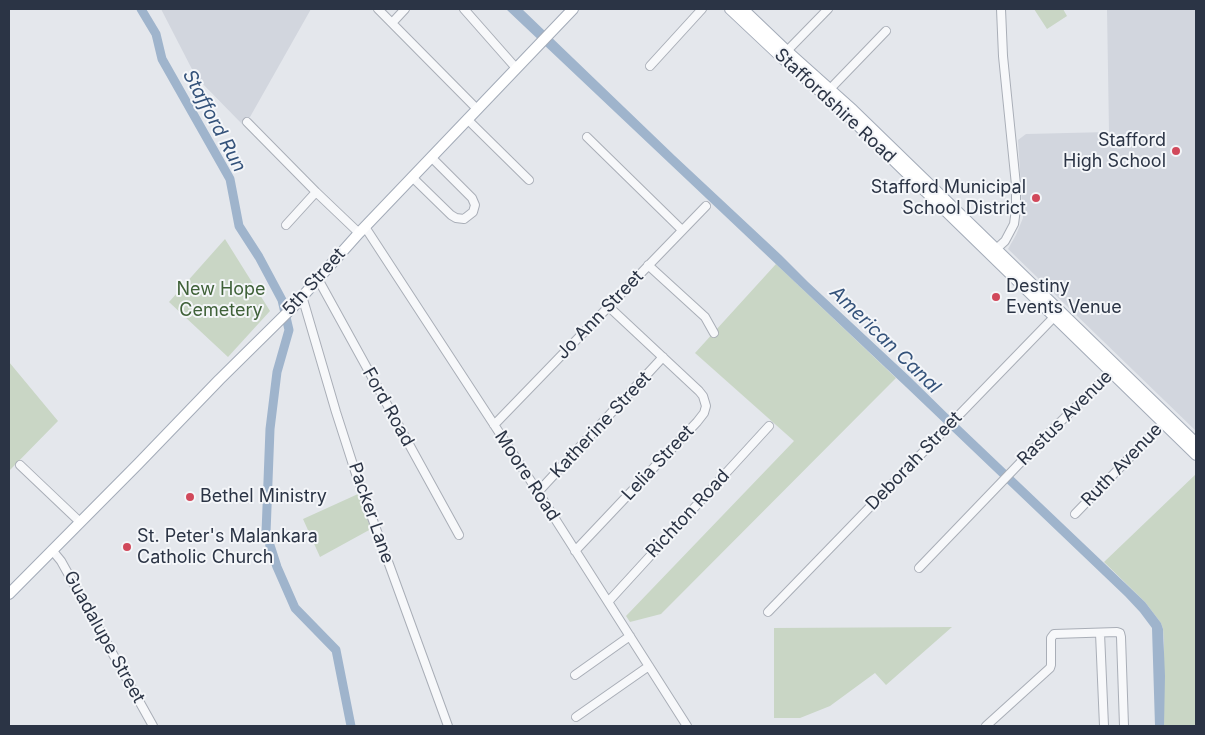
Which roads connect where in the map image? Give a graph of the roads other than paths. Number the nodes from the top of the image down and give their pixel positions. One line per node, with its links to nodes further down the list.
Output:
1 (378, 9): 10 (street)
2 (404, 9): 10 (street)
3 (464, 9): 14 (street)
4 (573, 9): 14 (main road, 5th Street)
5 (702, 9): 13 (street)
6 (730, 9): 12 (main road, Staffordshire Road)
7 (743, 9): 12 (main road, Staffordshire Road)
8 (828, 9): 12 (street)
9 (1001, 9): 28 (street)
10 (392, 23): 16 (street)
11 (886, 31): 15 (street)
12 (784, 54): 15 (main road, Staffordshire Road); 28 (main road, Staffordshire Road)
13 (650, 66)
14 (516, 68): 16 (main road, 5th Street)
15 (830, 89): 28 (main road, Staffordshire Road)
16 (477, 109): 17 (main road, 5th Street)
17 (467, 118): 20 (main road, 5th Street); 22 (street)
18 (247, 122): 23 (street, Moore Road)
19 (587, 137): 27 (street)
20 (431, 158): 21 (main road, 5th Street); 21 (street)
21 (412, 177): 26 (main road, 5th Street)
22 (529, 180)
23 (316, 192): 25 (street); 26 (street, Moore Road)
24 (706, 206): 27 (street, Jo Ann Street)
25 (286, 225)
26 (362, 230): 30 (main road, 5th Street); 38 (street, Moore Road)
27 (682, 230): 29 (street, Jo Ann Street)
28 (993, 252): 33 (main road, Staffordshire Road)
29 (648, 265): 32 (street, Jo Ann Street); 34 (street)
30 (318, 279): 31 (main road, 5th Street); 46 (street, Ford Road)
31 (302, 296): 45 (main road, 5th Street); 59 (street, Packer Lane)
32 (608, 306): 35 (street, Lelia Street); 38 (street, Jo Ann Street)
33 (1057, 314): 36 (main road, Staffordshire Road); 52 (street, Deborah Street)
34 (714, 333)
35 (663, 357): 43 (street, Katherine Street); 48 (street, Lelia Street)
36 (1114, 369): 37 (main road, Staffordshire Road); 49 (street, Rastus Avenue)
37 (1166, 420): 40 (main road, Staffordshire Road); 41 (main road, Staffordshire Road); 44 (street, Ruth Avenue)
38 (494, 425): 43 (street, Moore Road)
39 (769, 426): 51 (street, Richton Road)
40 (1196, 443)
41 (1196, 455)
42 (20, 465): 45 (street)
43 (538, 492): 48 (street, Moore Road)
44 (1075, 514)
45 (80, 522): 47 (main road, 5th Street)
46 (459, 535)
47 (52, 550): 50 (main road, 5th Street); 58 (street, Guadalupe Street)
48 (575, 551): 51 (street, Moore Road)
49 (919, 568)
50 (9, 594)
51 (608, 602): 54 (street, Moore Road)
52 (768, 612)
53 (1100, 633): 61 (street); 62 (street); 63 (street)
54 (630, 636): 55 (street, Moore Road); 56 (street)
55 (649, 666): 57 (street); 60 (street, Moore Road)
56 (575, 675)
57 (576, 717)
58 (153, 726)
59 (448, 726)
60 (687, 726)
61 (986, 726)
62 (1104, 726)
63 (1124, 726)

